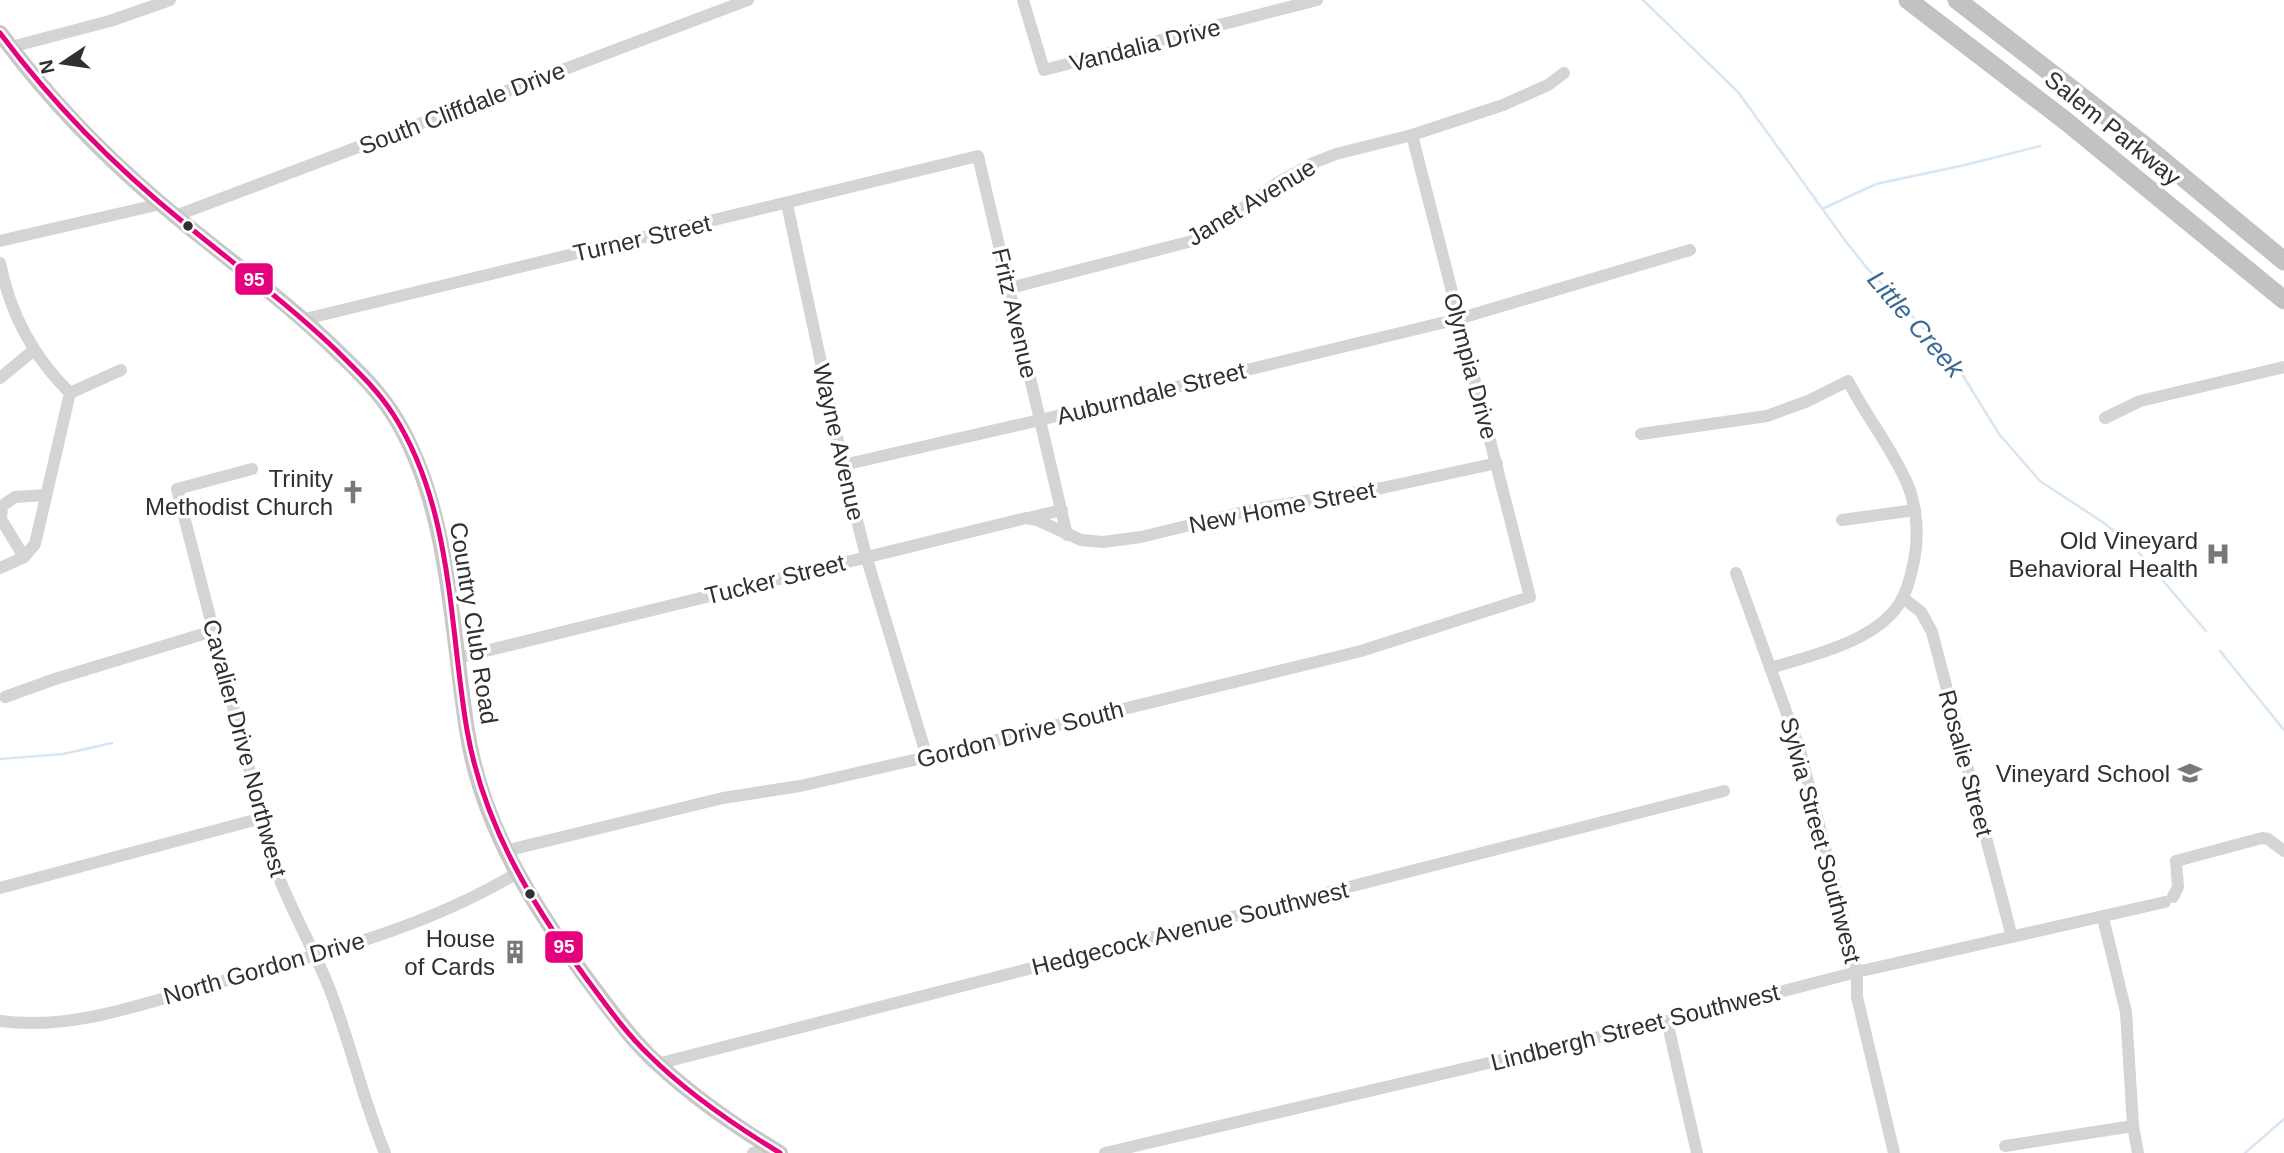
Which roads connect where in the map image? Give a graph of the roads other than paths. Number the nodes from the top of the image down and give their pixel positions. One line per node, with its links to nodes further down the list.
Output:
1 (170, 0): 8 (street)
2 (748, 0): 14 (street, South Cliffdale Drive)
3 (1023, 0): 4 (street, Vandalia Drive)
4 (1317, 0)
5 (1908, 0): 20 (highway, Salem Parkway)
6 (1958, 0): 17 (highway, Salem Parkway)
7 (0, 33): 8 (main road, Country Club Road)
8 (4, 50): 12 (main road, Country Club Road)
9 (1564, 73): 10 (street, Janet Avenue)
10 (1412, 135): 19 (street, Janet Avenue); 22 (street, Olympia Drive)
11 (978, 156): 13 (street, Turner Street); 19 (street, Fritz Avenue)
12 (161, 204): 14 (main road, Country Club Road); 15 (street)
13 (787, 204): 21 (street, Turner Street); 32 (street, Wayne Avenue)
14 (176, 216): 21 (main road, Country Club Road)
15 (0, 241)
16 (1690, 250): 22 (street, Auburndale Street)
17 (2284, 261)
18 (0, 263): 23 (street)
19 (1010, 288): 29 (street, Fritz Avenue)
20 (2284, 300)
21 (305, 319): 47 (main road, Country Club Road)
22 (1458, 319): 29 (street, Auburndale Street); 31 (street, Olympia Drive)
23 (34, 350): 26 (street); 27 (street)
24 (2284, 367): 28 (street)
25 (121, 370): 27 (street)
26 (0, 378)
27 (70, 393): 34 (street)
28 (2105, 418)
29 (1040, 420): 32 (street, Auburndale Street); 35 (street, Fritz Avenue)
30 (1642, 434): 36 (street)
31 (1497, 463): 39 (street, New Home Street); 44 (street, Olympia Drive)
32 (844, 465): 40 (street, Wayne Avenue)
33 (252, 469): 46 (street, Cavalier Drive Northwest)
34 (47, 495): 41 (street); 41 (street)
35 (1062, 510): 37 (street, Tucker Street); 39 (street)
36 (1915, 510): 38 (street); 45 (street)
37 (1026, 518): 39 (street); 40 (street, Tucker Street)
38 (1842, 520)
39 (1068, 534)
40 (866, 556): 47 (street, Tucker Street); 50 (street, Wayne Avenue)
41 (24, 557): 42 (street)
42 (0, 568)
43 (1736, 573): 48 (street, Sylvia Street Southwest)
44 (1530, 597): 50 (street, Gordon Drive South)
45 (1903, 598): 48 (street); 58 (street, Rosalie Street)
46 (213, 631): 49 (street); 52 (street, Cavalier Drive Northwest)
47 (457, 658): 53 (main road, Country Club Road)
48 (1770, 668): 60 (street, Sylvia Street Southwest)
49 (5, 697)
50 (927, 757): 53 (street, Gordon Drive South)
51 (1724, 791): 63 (street, Hedgecock Avenue Southwest)
52 (262, 818): 56 (street); 59 (street, Cavalier Drive Northwest)
53 (505, 851): 55 (main road, Country Club Road)
54 (2284, 851): 57 (street, Lindbergh Street Southwest)
55 (517, 873): 59 (street, North Gordon Drive); 63 (main road, Country Club Road)
56 (0, 888)
57 (2103, 918): 58 (street, Lindbergh Street Southwest); 64 (street)
58 (2012, 937): 60 (street, Lindbergh Street Southwest)
59 (314, 956): 61 (street, North Gordon Drive); 67 (street, Cavalier Drive Northwest)
60 (1857, 972): 62 (street, Lindbergh Street Southwest); 71 (street, Sylvia Street Southwest)
61 (0, 1021)
62 (1667, 1021): 69 (street, Lindbergh Street Southwest); 70 (street)
63 (657, 1064): 66 (main road, Country Club Road)
64 (2133, 1126): 65 (street); 72 (street)
65 (2005, 1146)
66 (776, 1151): 68 (street)
67 (385, 1153)
68 (753, 1153)
69 (1105, 1153)
70 (1697, 1153)
71 (1894, 1153)
72 (2138, 1153)

